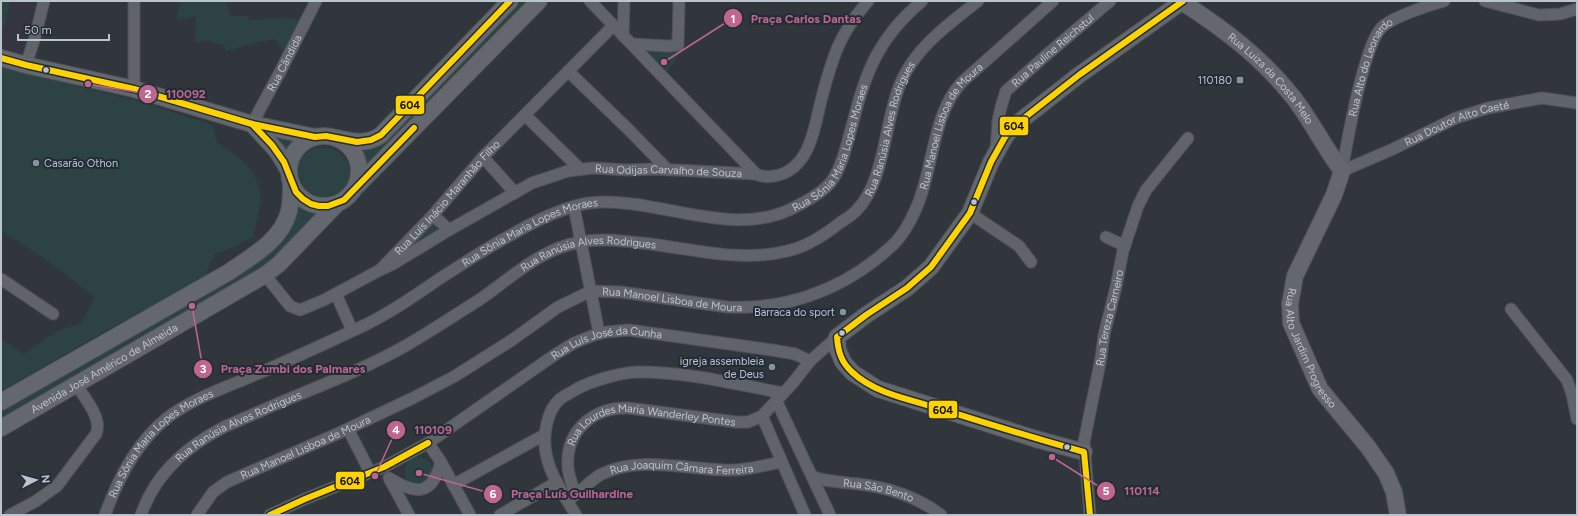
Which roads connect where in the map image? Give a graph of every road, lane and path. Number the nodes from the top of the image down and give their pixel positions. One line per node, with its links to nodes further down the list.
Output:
1 (44, 1): 22 (street)
2 (134, 1): 24 (street)
3 (316, 1): 27 (street, Rua Cândida)
4 (510, 1): 29 (street)
5 (539, 1): 38 (street)
6 (590, 1): 18 (street)
7 (624, 1): 19 (street)
8 (680, 1): 20 (street)
9 (868, 1): 36 (street, Rua Odijas Carvalho de Souza)
10 (922, 1): 41 (street, Rua Sônia Maria Lopes Moraes)
11 (978, 1): 46 (street, Rua Ranúsia Alves Rodrigues)
12 (1053, 1): 52 (street, Rua Manoel Lisboa de Moura)
13 (1110, 1): 31 (street, Rua Pauline Reichstul)
14 (1182, 1): 31 (street); 35 (street, Rua Luiza da Costa Melo)
15 (1444, 1): 35 (street, Rua Alto do Leonardo)
16 (1485, 1): 17 (street)
17 (1577, 10)
18 (613, 26): 19 (street); 23 (street, Rua Luís Inácio Maranhão Filho)
19 (623, 36): 20 (street)
20 (632, 44): 36 (street)
21 (1, 58): 22 (street)
22 (26, 65): 24 (street)
23 (568, 71): 26 (street, Rua Luís Inácio Maranhão Filho); 34 (street)
24 (134, 89): 27 (street)
25 (1577, 103): 35 (street, Rua Doutor Alto Caeté)
26 (525, 115): 32 (street, Rua Luís Inácio Maranhão Filho); 33 (street)
27 (252, 124): 28 (street); 37 (street)
28 (315, 137): 29 (street); 37 (street)
29 (337, 138): 38 (street)
30 (1188, 138): 47 (street, Rua Tereza Carneiro)
31 (996, 152): 42 (street)
32 (483, 157): 39 (street); 43 (street, Rua Luís Inácio Maranhão Filho)
33 (580, 169): 34 (street, Rua Odijas Carvalho de Souza); 39 (street, Rua Odijas Carvalho de Souza)
34 (668, 170): 36 (street, Rua Odijas Carvalho de Souza)
35 (1342, 171): 92 (street, Rua Alto Jardim Progresso)
36 (756, 174)
37 (290, 177): 40 (street); 62 (street, Avenida José Américo de Almeida)
38 (357, 186): 40 (street)
39 (515, 192): 44 (street, Rua Odijas Carvalho de Souza)
40 (336, 205): 50 (street, Avenida José Américo de Almeida)
41 (574, 207): 46 (street); 56 (street, Rua Sônia Maria Lopes Moraes)
42 (970, 213): 48 (street); 58 (street)
43 (433, 215): 44 (street); 49 (street, Rua Luís Inácio Maranhão Filho)
44 (449, 230): 49 (street, Rua Odijas Carvalho de Souza)
45 (1106, 237): 47 (street)
46 (581, 242): 52 (street); 81 (street, Rua Ranúsia Alves Rodrigues)
47 (1124, 246): 69 (street, Rua Tereza Carneiro)
48 (1031, 262)
49 (380, 270): 53 (street, Rua Luís Inácio Maranhão Filho)
50 (265, 275): 53 (street, Rua Luís Inácio Maranhão Filho); 60 (street, Avenida José Américo de Almeida)
51 (1, 279): 55 (street)
52 (591, 291): 57 (street); 66 (street, Rua Manoel Lisboa de Moura)
53 (336, 294): 56 (street)
54 (1511, 309): 64 (street)
55 (53, 314)
56 (352, 330): 80 (street, Rua Sônia Maria Lopes Moraes)
57 (599, 334): 59 (street, Rua Luís José da Cunha); 68 (street, Rua Luís José da Cunha)
58 (837, 337): 59 (street); 69 (street)
59 (810, 361): 61 (street)
60 (76, 384): 65 (street, Avenida José Américo de Almeida); 79 (street)
61 (779, 396): 63 (street); 67 (street); 74 (street)
62 (1, 402)
63 (762, 416): 71 (street); 78 (street, Rua Lourdes Maria Wanderley Pontes)
64 (1577, 419)
65 (1, 428)
66 (348, 428): 73 (street); 82 (street, Rua Manoel Lisboa de Moura)
67 (544, 435): 76 (street); 77 (street)
68 (428, 444): 70 (street); 72 (street, Rua Luís José da Cunha)
69 (1084, 452): 91 (street, Rua Tereza Carneiro)
70 (441, 462): 75 (street); 77 (street)
71 (781, 462): 78 (street, Rua Joaquim Câmara Ferreira); 88 (street)
72 (384, 466): 73 (street, Rua Luís José da Cunha); 75 (street)
73 (370, 472): 83 (street, Rua Luís José da Cunha)
74 (813, 477): 89 (street); 90 (street, Rua São Bento)
75 (389, 478): 84 (street)
76 (557, 482): 78 (street); 86 (street)
77 (453, 485): 85 (street)
78 (571, 498): 87 (street)
79 (10, 515)
80 (105, 515)
81 (141, 515)
82 (197, 515)
83 (270, 515)
84 (409, 515)
85 (470, 515)
86 (500, 515)
87 (576, 515)
88 (805, 515)
89 (830, 515)
90 (941, 515)
91 (1090, 515)
92 (1398, 515)

